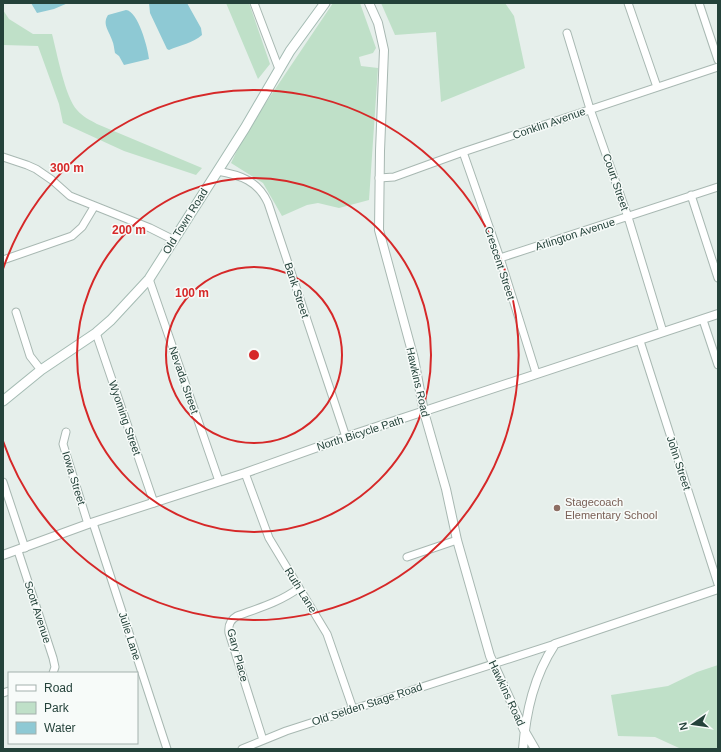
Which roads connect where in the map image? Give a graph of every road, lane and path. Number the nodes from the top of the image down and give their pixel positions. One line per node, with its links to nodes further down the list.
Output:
1 (254, 3): 9 (street)
2 (325, 3): 9 (main road, Old Town Road)
3 (369, 3): 15 (street, Hawkins Road)
4 (628, 3): 10 (street)
5 (699, 3): 7 (street)
6 (567, 33): 11 (street, Court Street)
7 (718, 60)
8 (718, 67): 10 (street, Conklin Avenue)
9 (279, 69): 14 (main road, Old Town Road)
10 (657, 87): 11 (street, Conklin Avenue)
11 (590, 110): 12 (street, Conklin Avenue); 19 (street, Court Street)
12 (463, 152): 15 (street, Conklin Avenue); 21 (street, Crescent Street)
13 (3, 157): 18 (street)
14 (217, 171): 20 (main road, Old Town Road); 37 (street, Bank Street)
15 (379, 178): 35 (street, Hawkins Road)
16 (718, 187): 17 (street, Arlington Avenue)
17 (691, 195): 19 (street, Arlington Avenue); 23 (street)
18 (94, 207): 20 (street); 22 (street)
19 (628, 217): 21 (street, Arlington Avenue); 28 (street, Court Street)
20 (174, 240): 24 (main road, Old Town Road)
21 (500, 258): 33 (street, Crescent Street)
22 (3, 260)
23 (718, 278)
24 (149, 279): 29 (main road, Old Town Road); 39 (street, Nevada Street)
25 (16, 312): 32 (street)
26 (718, 314): 27 (street, North Bicycle Path)
27 (703, 320): 28 (street, North Bicycle Path); 31 (street)
28 (663, 332): 30 (street, North Bicycle Path)
29 (96, 333): 32 (main road, Old Town Road); 41 (street, Wyoming Street)
30 (640, 341): 33 (street, North Bicycle Path); 47 (street, John Street)
31 (718, 365)
32 (42, 370): 34 (main road, Old Town Road)
33 (536, 373): 35 (street, North Bicycle Path)
34 (3, 401)
35 (424, 412): 37 (street, North Bicycle Path); 43 (street, Hawkins Road)
36 (66, 432): 42 (street, Iowa Street)
37 (346, 437): 38 (street, North Bicycle Path)
38 (244, 473): 39 (street, North Bicycle Path); 48 (street, Ruth Lane)
39 (218, 481): 41 (street, North Bicycle Path)
40 (3, 482): 44 (street, Scott Avenue)
41 (154, 503): 42 (street, North Bicycle Path)
42 (91, 524): 44 (street, North Bicycle Path); 56 (street, Julie Lane)
43 (457, 540): 46 (street); 51 (street, Hawkins Road)
44 (22, 549): 45 (street, North Bicycle Path); 52 (street, Scott Avenue)
45 (3, 555)
46 (407, 557)
47 (718, 584)
48 (299, 588): 53 (street, Ruth Lane); 55 (street, Gary Place)
49 (718, 589): 50 (street)
50 (555, 644): 51 (street, Old Selden Stage Road); 54 (street)
51 (493, 663): 53 (street, Old Selden Stage Road); 54 (street, Hawkins Road)
52 (53, 672)
53 (353, 709): 55 (street, Old Selden Stage Road)
54 (524, 730): 58 (street); 59 (street, Hawkins Road)
55 (263, 740): 57 (street, Old Selden Stage Road)
56 (167, 749)
57 (242, 749)
58 (523, 749)
59 (536, 749)

